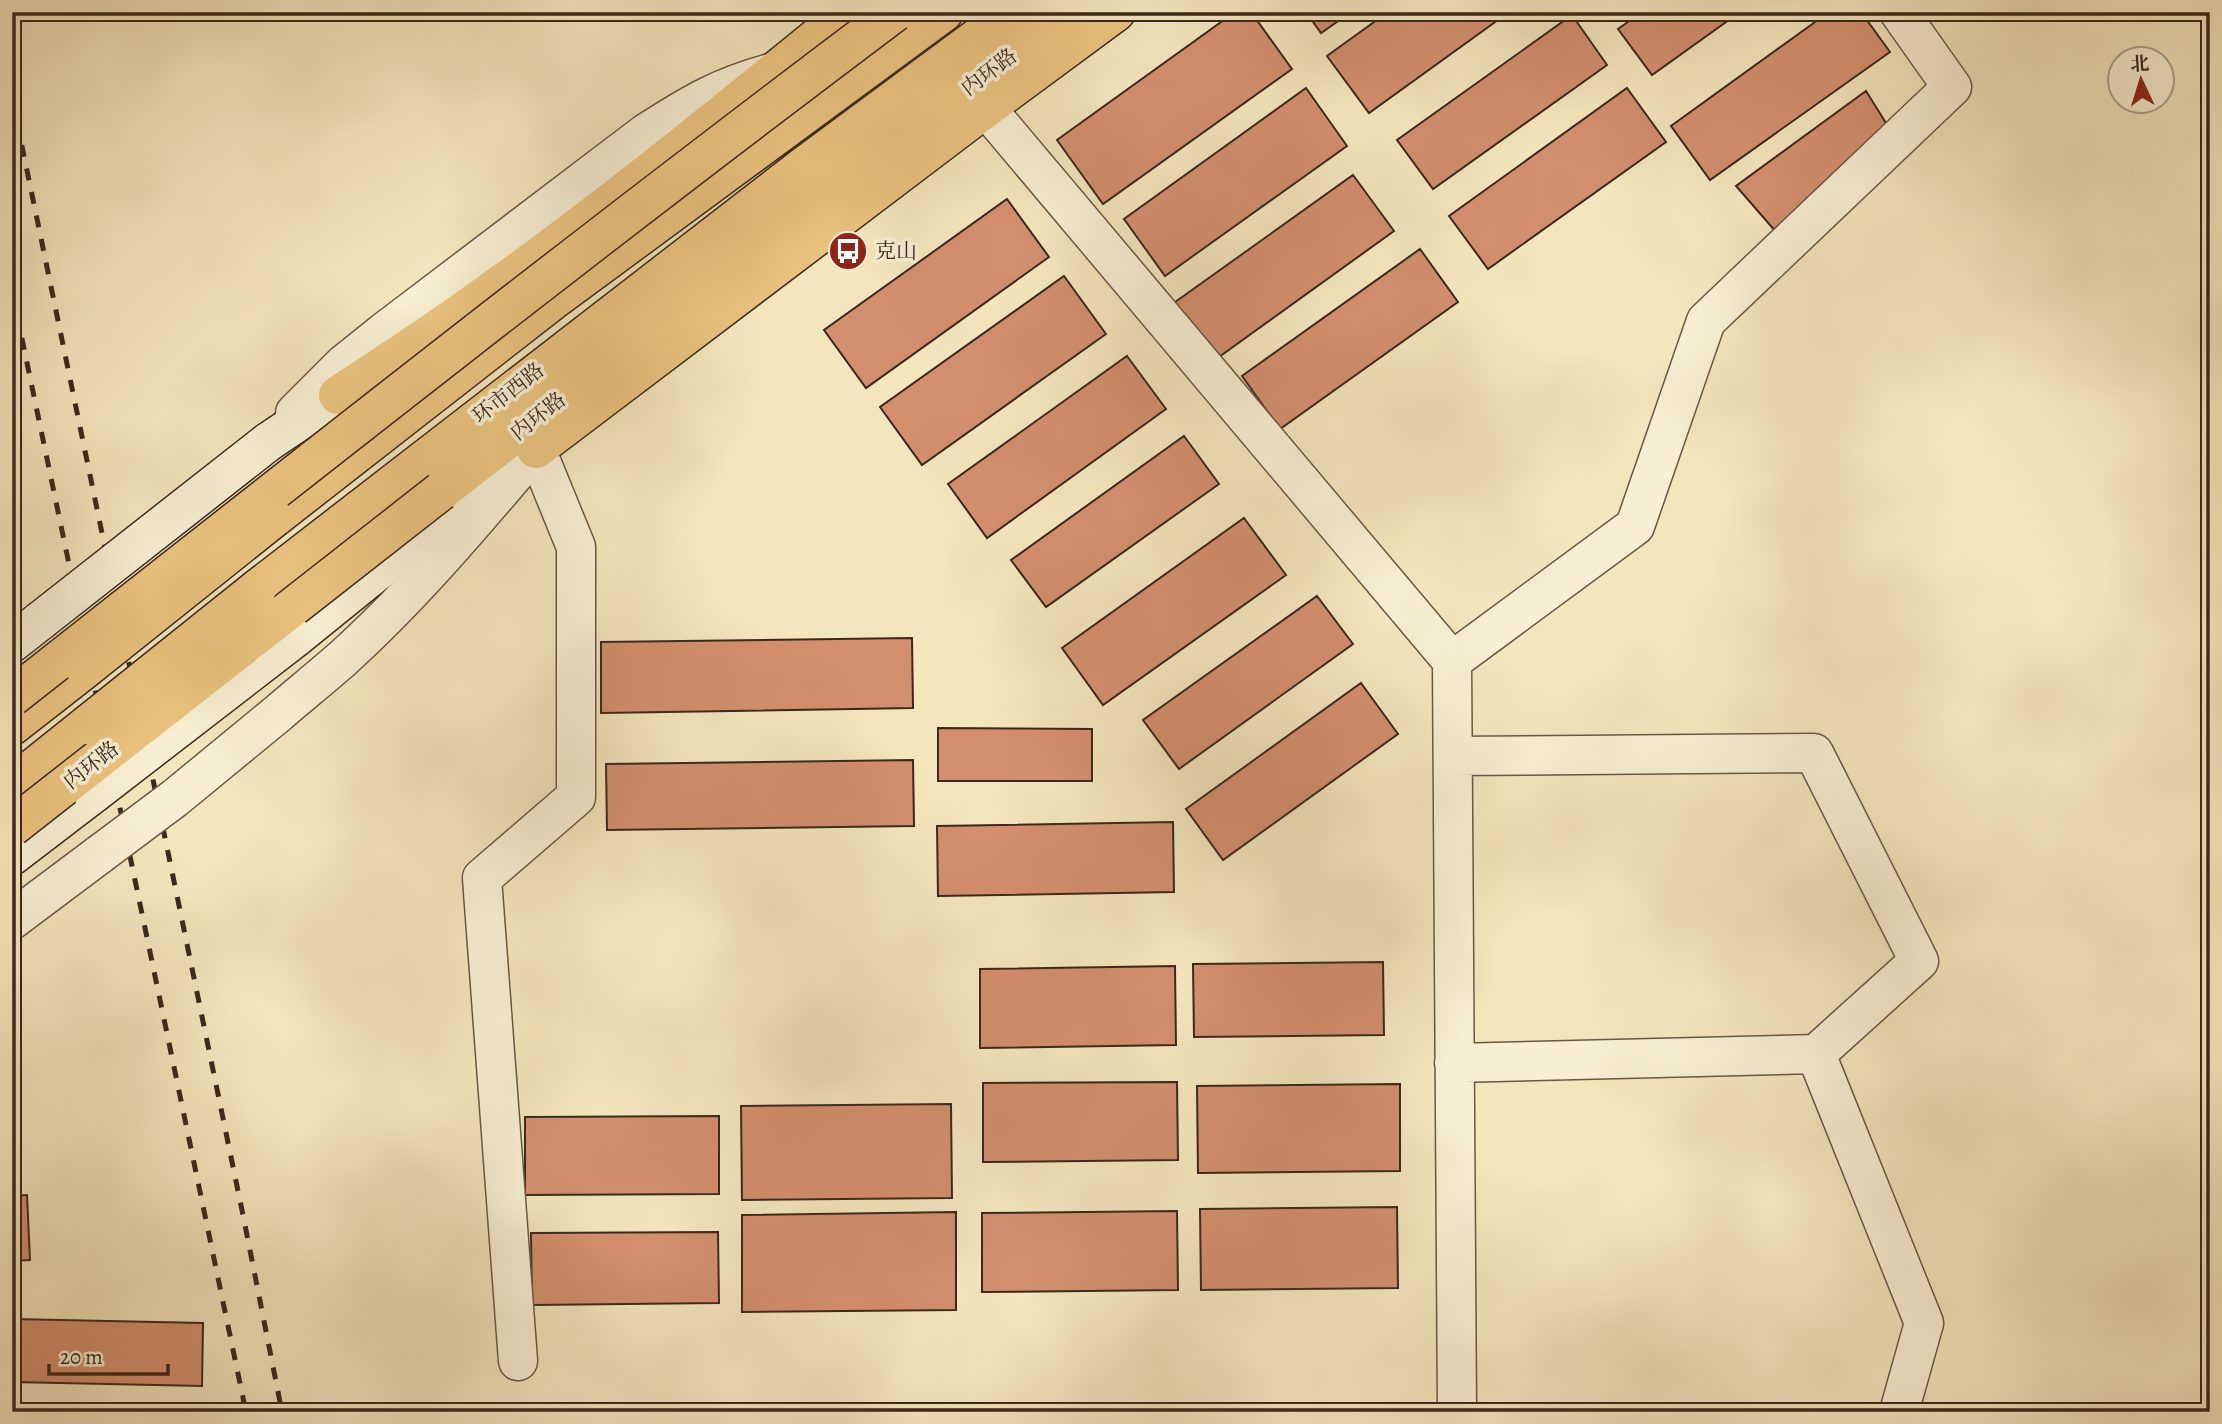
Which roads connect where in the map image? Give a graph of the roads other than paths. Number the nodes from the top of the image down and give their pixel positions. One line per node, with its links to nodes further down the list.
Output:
1 (848, 12): 9 (main road)
2 (886, 12): 12 (main road, bridge)
3 (895, 12): 12 (main road, bridge)
4 (944, 12): 11 (main road)
5 (1012, 12): 17 (main road, 环市西路)
6 (1069, 12): 28 (main road, 内环路, bridge)
7 (1116, 12): 10 (main road)
8 (1899, 12): 20 (street)
9 (774, 72): 11 (street); 14 (main road); 15 (street)
10 (986, 108): 16 (main road); 20 (street)
11 (810, 112): 13 (main road)
12 (738, 130): 22 (main road, bridge)
13 (513, 333): 14 (street); 24 (main road, bridge)
14 (338, 396): 15 (street)
15 (268, 442): 18 (street, bridge)
16 (536, 449): 19 (street); 29 (street, bridge); 35 (street)
17 (268, 580): 21 (street, bridge); 23 (main road, 环市西路, bridge)
18 (26, 632)
19 (295, 638): 21 (street, bridge); 26 (street, bridge)
20 (1452, 662): 25 (street)
21 (187, 683): 23 (street); 26 (street, bridge)
22 (12, 697)
23 (88, 725): 27 (main road, 环市西路)
24 (12, 726)
25 (1453, 756): 33 (street); 34 (street)
26 (123, 770): 28 (street, bridge)
27 (12, 785)
28 (22, 839): 30 (street)
29 (100, 854): 31 (street); 32 (street)
30 (12, 863)
31 (12, 887)
32 (12, 920)
33 (1815, 1054): 34 (street); 37 (street)
34 (1454, 1063): 36 (street)
35 (518, 1361)
36 (1457, 1412)
37 (1899, 1412)

